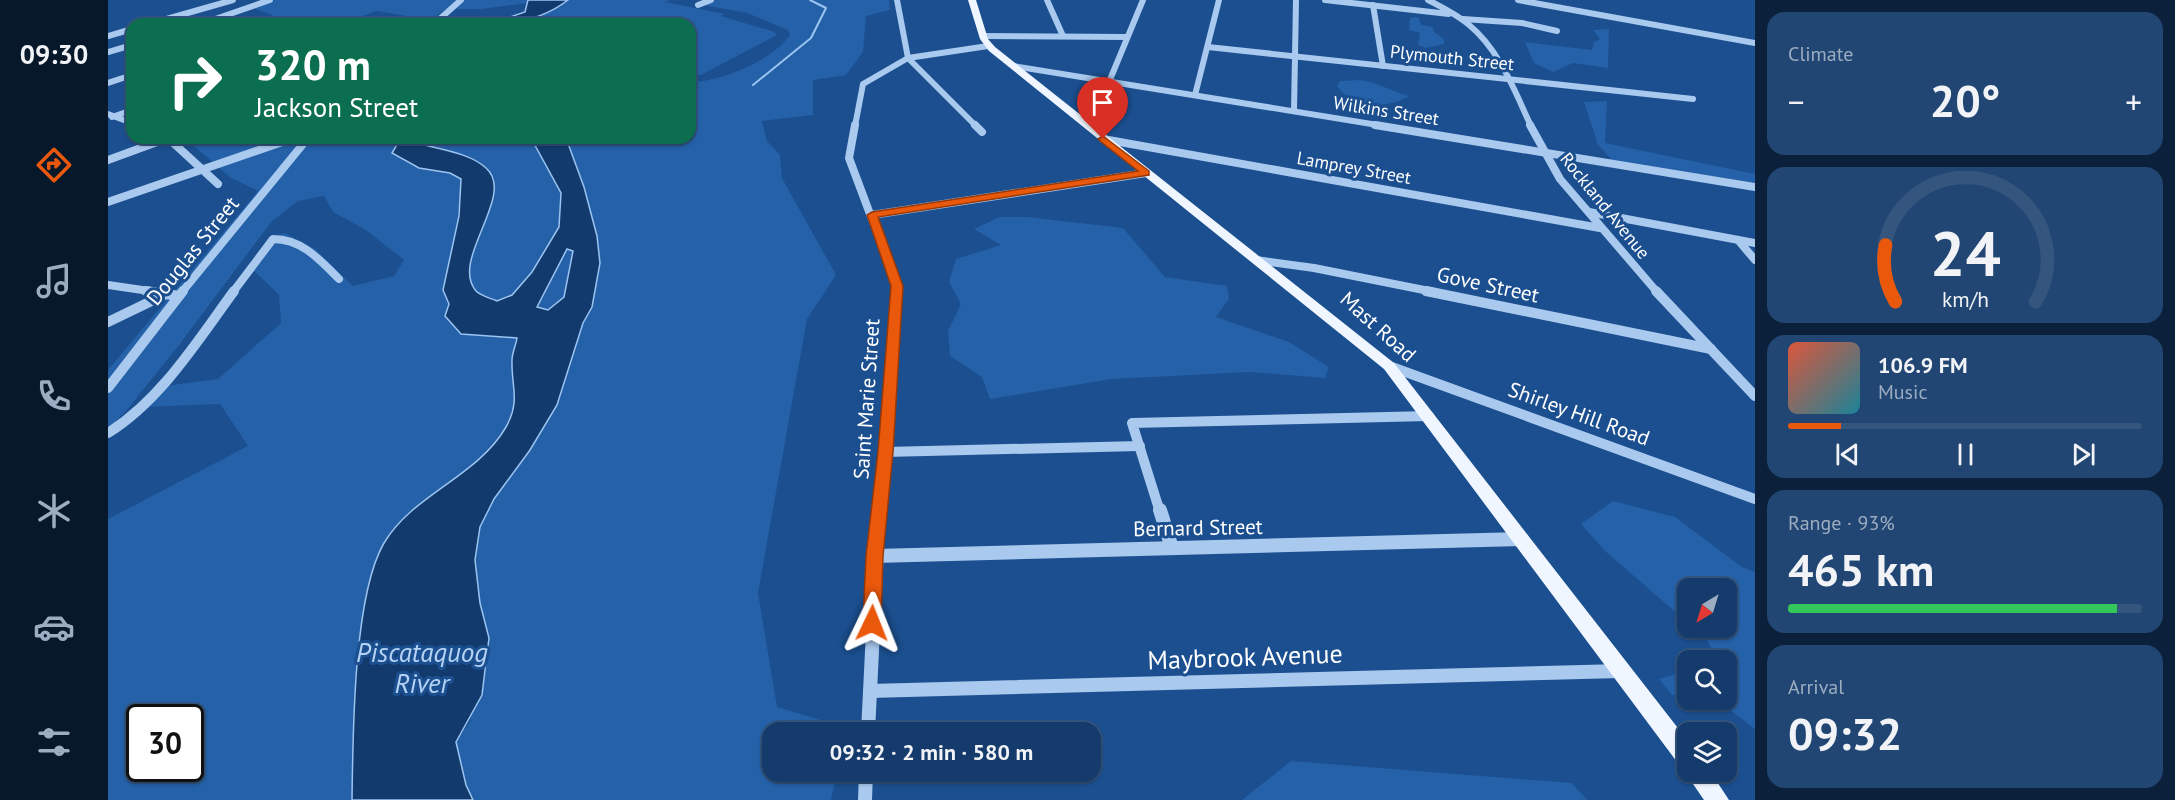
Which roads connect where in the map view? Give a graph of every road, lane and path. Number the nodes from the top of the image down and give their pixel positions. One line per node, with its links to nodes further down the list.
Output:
1 (234, 0): 19 (street)
2 (270, 0): 20 (street)
3 (461, 0): 21 (street)
4 (711, 0): 15 (street)
5 (897, 0): 34 (street)
6 (972, 0): 28 (main road)
7 (1047, 0): 26 (street)
8 (1143, 0): 27 (street)
9 (1218, 0): 31 (street)
10 (1296, 0): 33 (street)
11 (1324, 0): 16 (street)
12 (1428, 0): 18 (street, Rockland Avenue)
13 (1518, 0): 17 (street)
14 (1565, 0): 17 (street)
15 (698, 5)
16 (1373, 5): 18 (street); 36 (street)
17 (1563, 9): 29 (street)
18 (1454, 14): 22 (street, Rockland Avenue)
19 (170, 18)
20 (218, 18)
21 (441, 18)
22 (1463, 19): 24 (street); 38 (street, Rockland Avenue)
23 (126, 31): 25 (street)
24 (1557, 31)
25 (108, 36)
26 (1063, 36): 27 (street); 28 (street)
27 (1127, 37): 39 (street)
28 (986, 41): 34 (street); 35 (main road, Mast Road)
29 (1755, 43)
30 (126, 47): 32 (street)
31 (1208, 47): 33 (street, Plymouth Street); 41 (street)
32 (108, 52)
33 (1295, 57): 36 (street, Plymouth Street); 43 (street)
34 (908, 58): 47 (street); 61 (street, Saint Marie Street)
35 (1013, 66): 39 (street, Wilkins Street); 48 (main road, Mast Road)
36 (1383, 66): 38 (street, Plymouth Street)
37 (126, 77): 40 (street)
38 (1510, 79): 42 (street, Plymouth Street); 53 (street, Rockland Avenue)
39 (1109, 82): 41 (street, Wilkins Street)
40 (108, 83)
41 (1195, 95): 43 (street, Wilkins Street)
42 (1693, 99)
43 (1294, 111): 53 (street, Wilkins Street)
44 (126, 112): 45 (street)
45 (110, 116): 46 (street)
46 (126, 121)
47 (982, 132)
48 (1103, 139): 56 (main road, Mast Road); 62 (street, Lamprey Street)
49 (152, 144): 54 (street)
50 (175, 144): 55 (street)
51 (276, 144): 55 (street)
52 (303, 144): 70 (street, Douglas Street)
53 (1543, 152): 58 (street, Wilkins Street); 60 (street, Rockland Avenue)
54 (108, 160)
55 (203, 169): 57 (street); 59 (street)
56 (1146, 173): 61 (street); 65 (main road, Mast Road)
57 (218, 184)
58 (1755, 187)
59 (108, 202)
60 (1589, 212): 62 (street, Rockland Avenue); 63 (street)
61 (872, 215): 79 (street, Saint Marie Street)
62 (1600, 228): 72 (street, Rockland Avenue)
63 (1738, 240): 64 (street); 66 (street)
64 (1755, 243)
65 (1256, 260): 72 (street, Gove Street); 73 (main road, Mast Road)
66 (1755, 260)
67 (339, 279): 77 (street)
68 (108, 285): 69 (street)
69 (166, 294): 70 (street); 71 (street)
70 (179, 296): 74 (street, Douglas Street)
71 (108, 322)
72 (1711, 349): 75 (street, Rockland Avenue)
73 (1389, 366): 76 (main road, Mast Road); 80 (street, Shirley Hill Road)
74 (108, 388)
75 (1755, 396)
76 (1429, 416): 78 (street); 81 (main road, Mast Road)
77 (108, 433)
78 (1140, 446): 79 (street); 82 (street)
79 (885, 452): 83 (street, Saint Marie Street)
80 (1755, 499)
81 (1522, 539): 82 (street, Bernard Street); 84 (main road, Mast Road)
82 (1172, 548): 83 (street, Bernard Street)
83 (875, 556): 85 (street, Saint Marie Street)
84 (1621, 671): 85 (street, Maybrook Avenue); 87 (main road, Mast Road)
85 (870, 691): 86 (street, Saint Marie Street)
86 (868, 722)
87 (1677, 745)
88 (866, 782): 90 (street)
89 (1705, 782): 91 (main road)
90 (865, 800)
91 (1719, 800)

